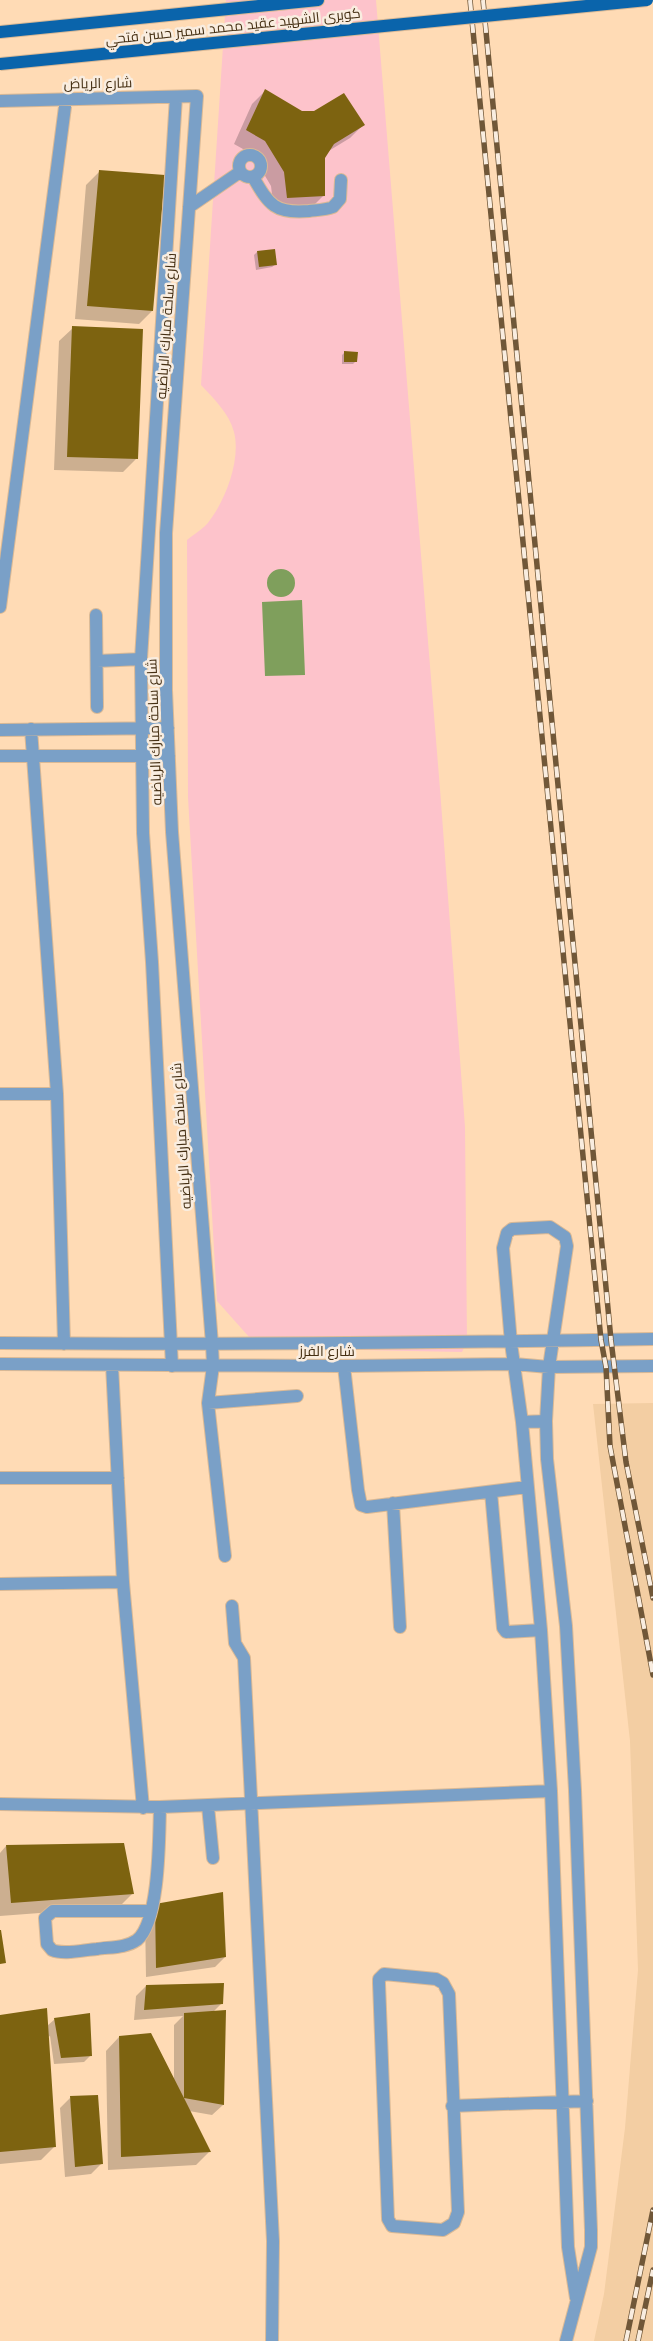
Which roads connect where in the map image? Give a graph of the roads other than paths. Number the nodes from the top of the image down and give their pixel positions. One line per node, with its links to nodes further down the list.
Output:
1 (318, 0): 3 (main road, كوبرى الشهيد عقيد محمد سمير حسن فتحي)
2 (647, 0): 4 (main road, كوبرى الشهيد عقيد محمد سمير حسن فتحي, bridge)
3 (0, 32)
4 (0, 64)
5 (176, 96): 6 (street, شارع الرياض); 7 (street, شارع الرياض); 15 (street, شارع ساحة مبارك الرياضيه)
6 (197, 96): 12 (street, شارع ساحة مبارك الرياضيه)
7 (66, 99): 8 (street, شارع الرياض); 13 (street)
8 (0, 101)
9 (240, 172): 10 (street); 10 (street); 12 (street)
10 (253, 177): 11 (street)
11 (341, 180)
12 (190, 207): 19 (street, شارع ساحة مبارك الرياضيه)
13 (0, 607)
14 (96, 615): 16 (street)
15 (141, 659): 16 (street); 18 (street, شارع ساحة مبارك الرياضيه)
16 (97, 661): 17 (street)
17 (97, 707)
18 (142, 728): 19 (street); 21 (street); 24 (street, شارع ساحة مبارك الرياضيه)
19 (168, 728): 25 (street, شارع ساحة مبارك الرياضيه)
20 (0, 730): 21 (street)
21 (31, 730): 23 (street)
22 (0, 756): 23 (street)
23 (32, 756): 24 (street); 27 (street)
24 (142, 756): 25 (street); 34 (street, شارع ساحة مبارك الرياضيه)
25 (169, 756): 33 (street, شارع ساحة مبارك الرياضيه)
26 (0, 1094): 27 (street)
27 (57, 1094): 32 (street)
28 (653, 1339): 29 (street, شارع الفرز)
29 (553, 1340): 31 (street, شارع الفرز); 31 (street); 42 (street)
30 (0, 1343): 32 (street, شارع الفرز)
31 (511, 1343): 33 (street, شارع الفرز); 36 (street)
32 (64, 1344): 34 (street, شارع الفرز)
33 (212, 1344): 34 (street, شارع الفرز); 39 (street, شارع ساحة مبارك الرياضيه)
34 (171, 1345): 38 (street, شارع ساحة مبارك الرياضيه)
35 (0, 1364): 37 (street, شارع الفرز)
36 (514, 1364): 40 (street, شارع الفرز); 42 (street, شارع الفرز); 46 (street)
37 (112, 1365): 38 (street, شارع الفرز); 50 (street)
38 (172, 1366): 39 (street, شارع الفرز)
39 (213, 1366): 40 (street, شارع الفرز); 44 (street, شارع ساحة مبارك الرياضيه)
40 (344, 1366): 53 (street)
41 (653, 1366): 42 (street, شارع الفرز)
42 (549, 1367): 45 (street)
43 (298, 1396): 44 (street)
44 (208, 1403): 54 (street, شارع ساحة مبارك الرياضيه)
45 (546, 1421): 46 (street); 47 (street)
46 (522, 1422): 48 (street)
47 (547, 1459): 48 (street); 68 (street)
48 (524, 1462): 51 (street)
49 (0, 1478): 50 (street)
50 (118, 1478): 55 (street)
51 (527, 1487): 52 (street); 59 (street)
52 (491, 1492): 53 (street); 59 (street)
53 (393, 1503): 58 (street)
54 (225, 1556)
55 (123, 1582): 56 (street); 65 (street)
56 (0, 1584)
57 (232, 1606): 62 (street)
58 (400, 1627)
59 (541, 1630): 60 (street)
60 (551, 1791): 62 (street); 69 (street)
61 (0, 1804): 65 (street)
62 (252, 1804): 63 (street); 72 (street)
63 (208, 1806): 64 (street); 66 (street)
64 (160, 1807): 65 (street); 67 (street)
65 (143, 1808)
66 (213, 1858)
67 (150, 1911): 67 (street)
68 (587, 2101): 69 (street); 71 (street)
69 (564, 2103): 70 (street); 71 (street)
70 (452, 2106): 70 (street)
71 (576, 2298): 73 (street)
72 (272, 2341)
73 (566, 2341)

